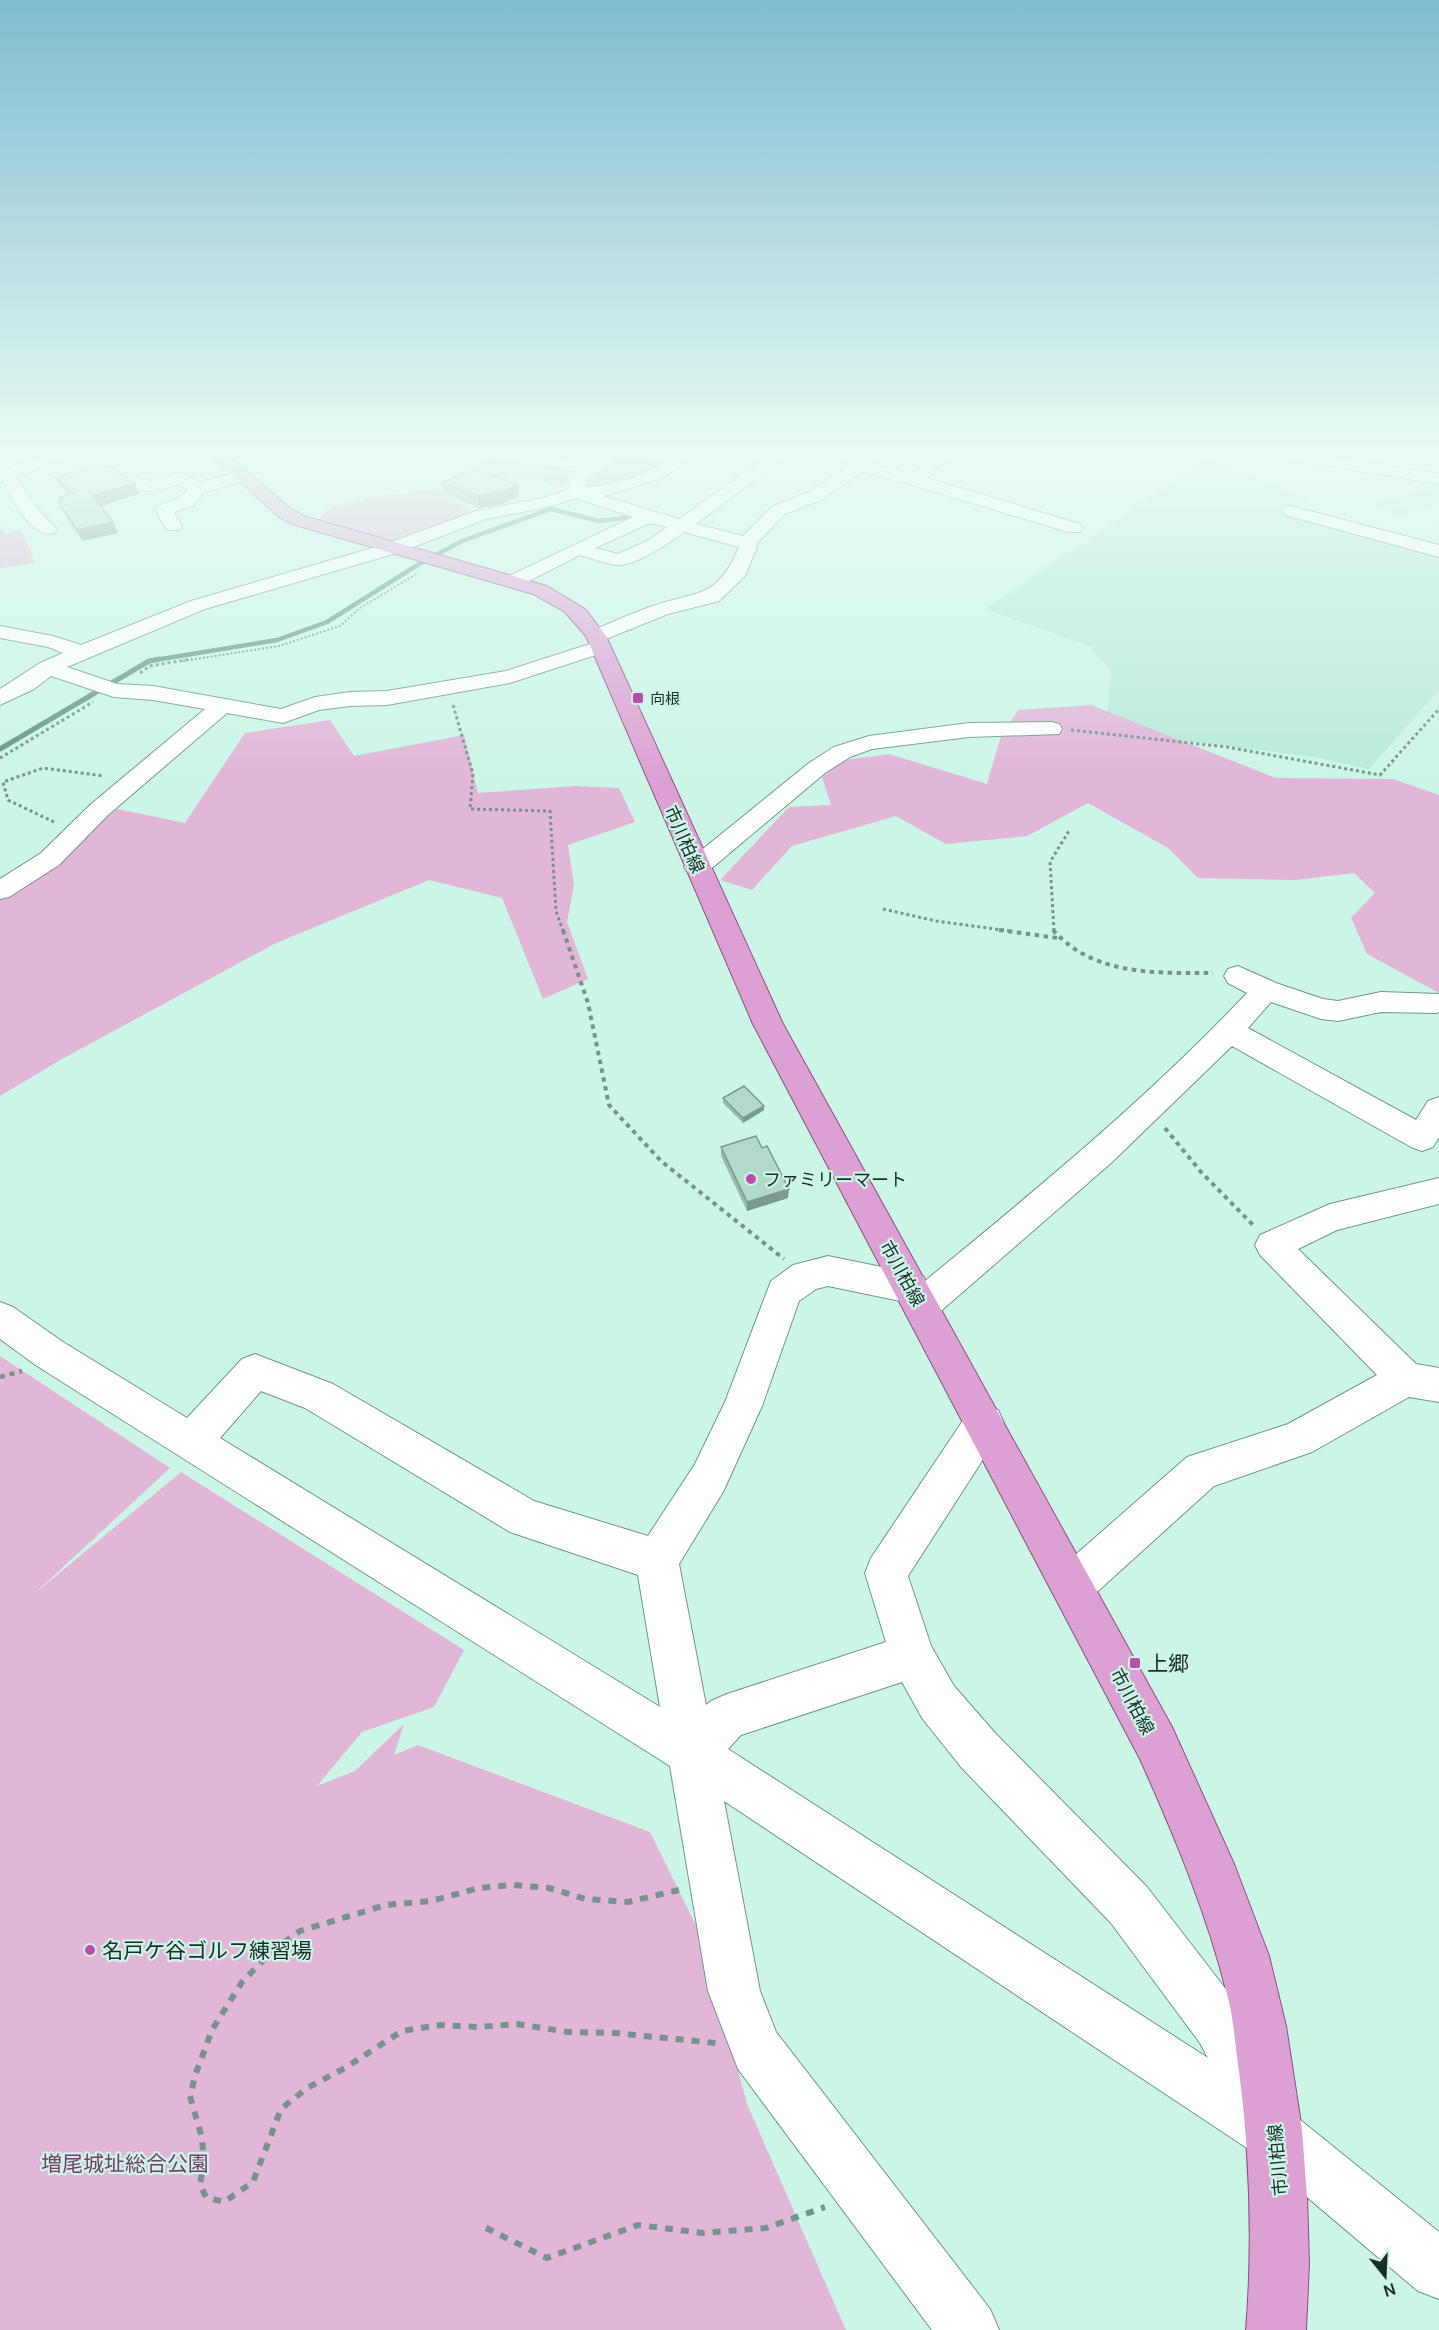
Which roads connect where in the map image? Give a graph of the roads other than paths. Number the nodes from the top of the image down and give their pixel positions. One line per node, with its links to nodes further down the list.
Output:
1 (349, 561): 8 (street)
2 (427, 561): 5 (main road, 市川柏線)
3 (555, 561): 5 (street)
4 (743, 561): 7 (street)
5 (514, 581): 7 (main road, 市川柏線)
6 (0, 632): 8 (street)
7 (599, 641): 11 (street); 13 (main road, 市川柏線)
8 (81, 652): 9 (street)
9 (48, 668): 10 (street); 11 (street)
10 (0, 698)
11 (224, 704): 14 (street)
12 (1051, 729): 13 (street)
13 (697, 867): 20 (main road, 市川柏線)
14 (0, 891)
15 (1436, 1003): 16 (street)
16 (1229, 1031): 18 (street); 20 (street)
17 (1439, 1110): 18 (street)
18 (1431, 1143)
19 (1439, 1191): 22 (street)
20 (916, 1297): 23 (main road, 市川柏線); 25 (street)
21 (0, 1318): 24 (street)
22 (1423, 1382): 26 (street)
23 (984, 1423): 26 (main road, 市川柏線); 27 (street)
24 (190, 1442): 25 (street); 28 (street)
25 (657, 1560): 28 (street)
26 (1072, 1586): 29 (main road, 市川柏線)
27 (912, 1656): 28 (street); 29 (street)
28 (690, 1752): 29 (street); 31 (street)
29 (1276, 2134): 30 (street); 32 (main road, 市川柏線)
30 (1439, 2270)
31 (969, 2330)
32 (1276, 2330)

